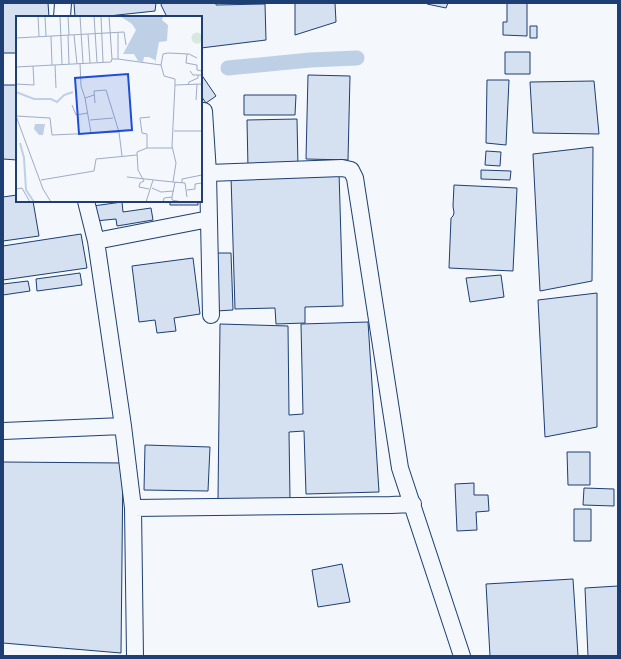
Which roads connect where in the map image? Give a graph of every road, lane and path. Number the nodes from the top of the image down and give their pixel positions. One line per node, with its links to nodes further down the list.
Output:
1 (63, 3): 2 (street)
2 (62, 16)
3 (204, 111): 4 (street)
4 (208, 173): 6 (street); 11 (street)
5 (86, 202): 7 (street)
6 (209, 219): 7 (street); 8 (street)
7 (96, 241): 9 (street)
8 (211, 315)
9 (123, 426): 10 (street); 12 (street)
10 (3, 431)
11 (413, 504): 12 (street); 14 (street)
12 (133, 508): 13 (street)
13 (135, 656)
14 (462, 656)

